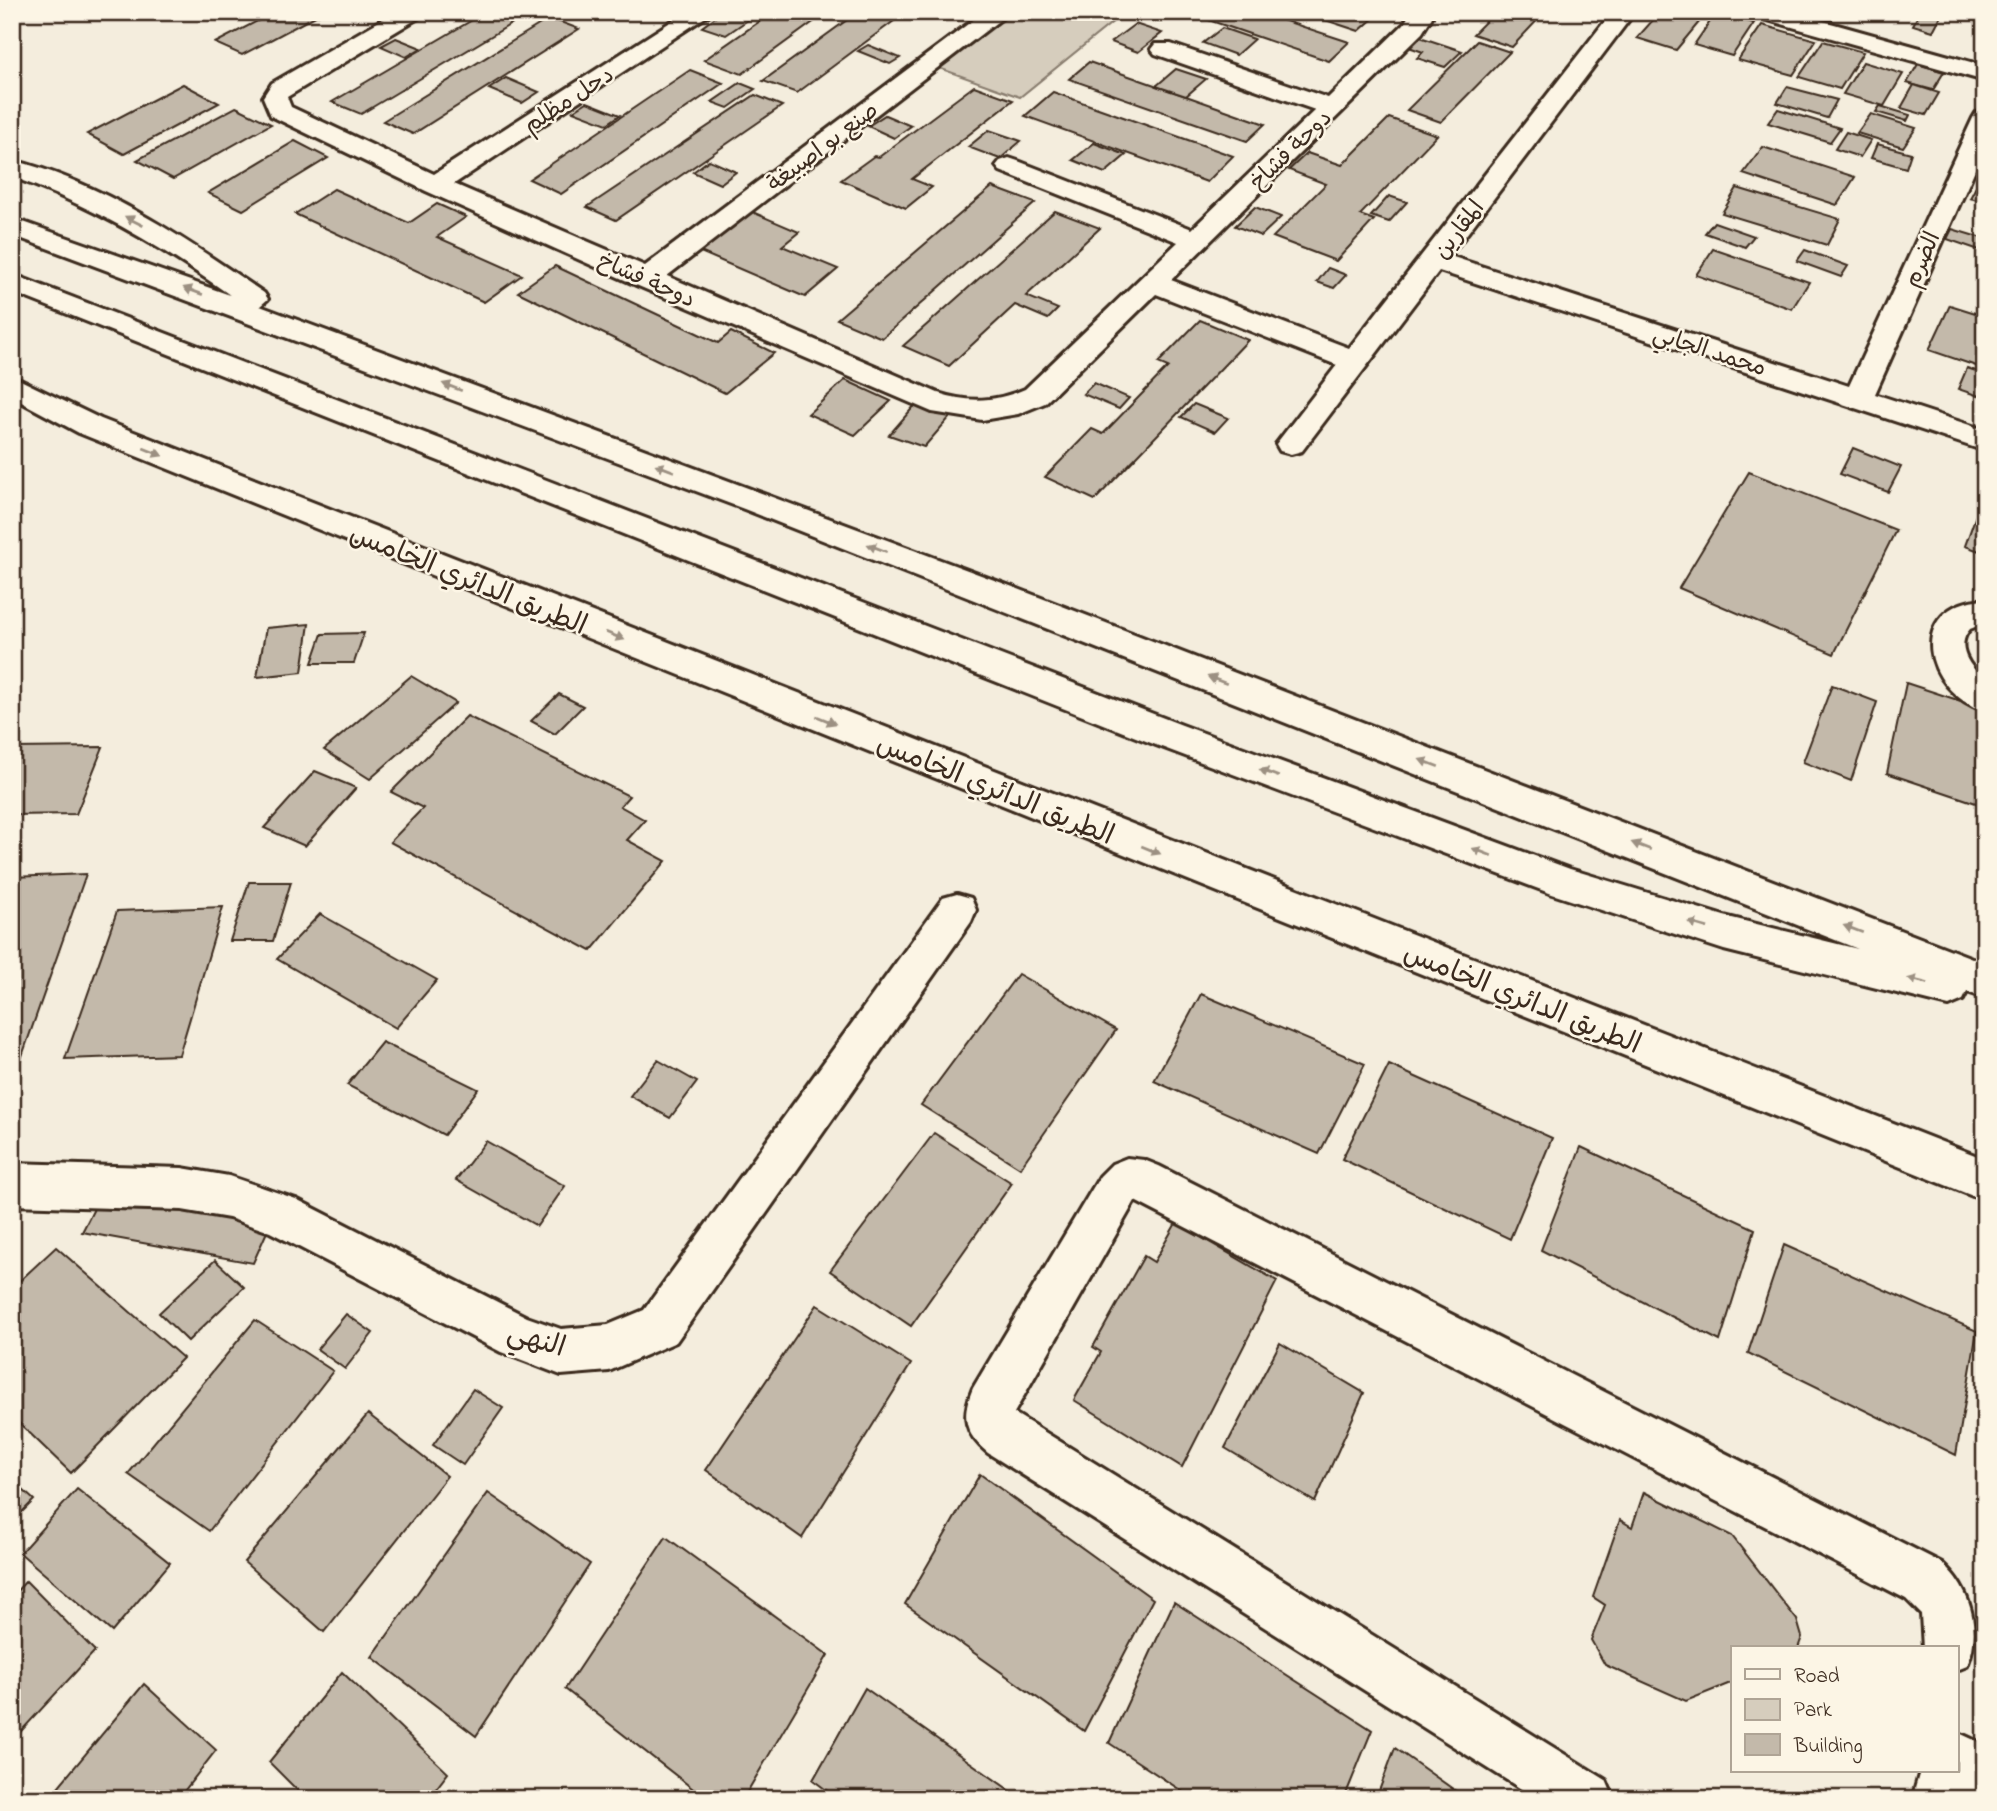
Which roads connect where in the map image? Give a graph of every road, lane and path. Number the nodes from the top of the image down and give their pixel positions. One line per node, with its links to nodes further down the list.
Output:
1 (412, 12): 13 (street, دوحة فشاخ)
2 (702, 12): 13 (street, دحل مظلم)
3 (999, 12): 17 (street, صنع بو اصبيغة)
4 (1418, 12): 9 (street, دوحة فشاخ)
5 (1624, 12): 16 (street, المقارين)
6 (1765, 12): 8 (street)
7 (1163, 49): 9 (street)
8 (1985, 74)
9 (1333, 108): 15 (street, دوحة فشاخ)
10 (1985, 118): 23 (street, الضرم)
11 (1009, 166): 15 (street)
12 (12, 167): 20 (street, one-way to 12)
13 (435, 185): 17 (street, دوحة فشاخ)
14 (12, 226): 20 (street, one-way to 14)
15 (1197, 240): 19 (street, دوحة فشاخ)
16 (1434, 260): 21 (street, المقارين); 23 (street, محمد الجابي)
17 (646, 279): 19 (street, دوحة فشاخ)
18 (12, 282): 32 (street, one-way to 18)
19 (1153, 283): 21 (street)
20 (293, 327): 31 (street, one-way to 20)
21 (1357, 362): 27 (street, المقارين)
22 (12, 386): 25 (street, الطريق الدائري الخامس)
23 (1858, 399): 26 (street, محمد الجابي)
24 (12, 404): 25 (street)
25 (90, 426): 33 (street, الطريق الدائري الخامس, one-way to 33)
26 (1985, 441)
27 (1291, 444)
28 (1985, 611): 29 (street)
29 (1985, 698)
30 (957, 910): 34 (street, النهي)
31 (1985, 981)
32 (1985, 997)
33 (1985, 1180)
34 (12, 1184)
35 (1948, 1646): 39 (street)
36 (1958, 1760): 38 (street)
37 (1947, 1772): 40 (street)
38 (1985, 1775)
39 (1587, 1799)
40 (1939, 1799)

